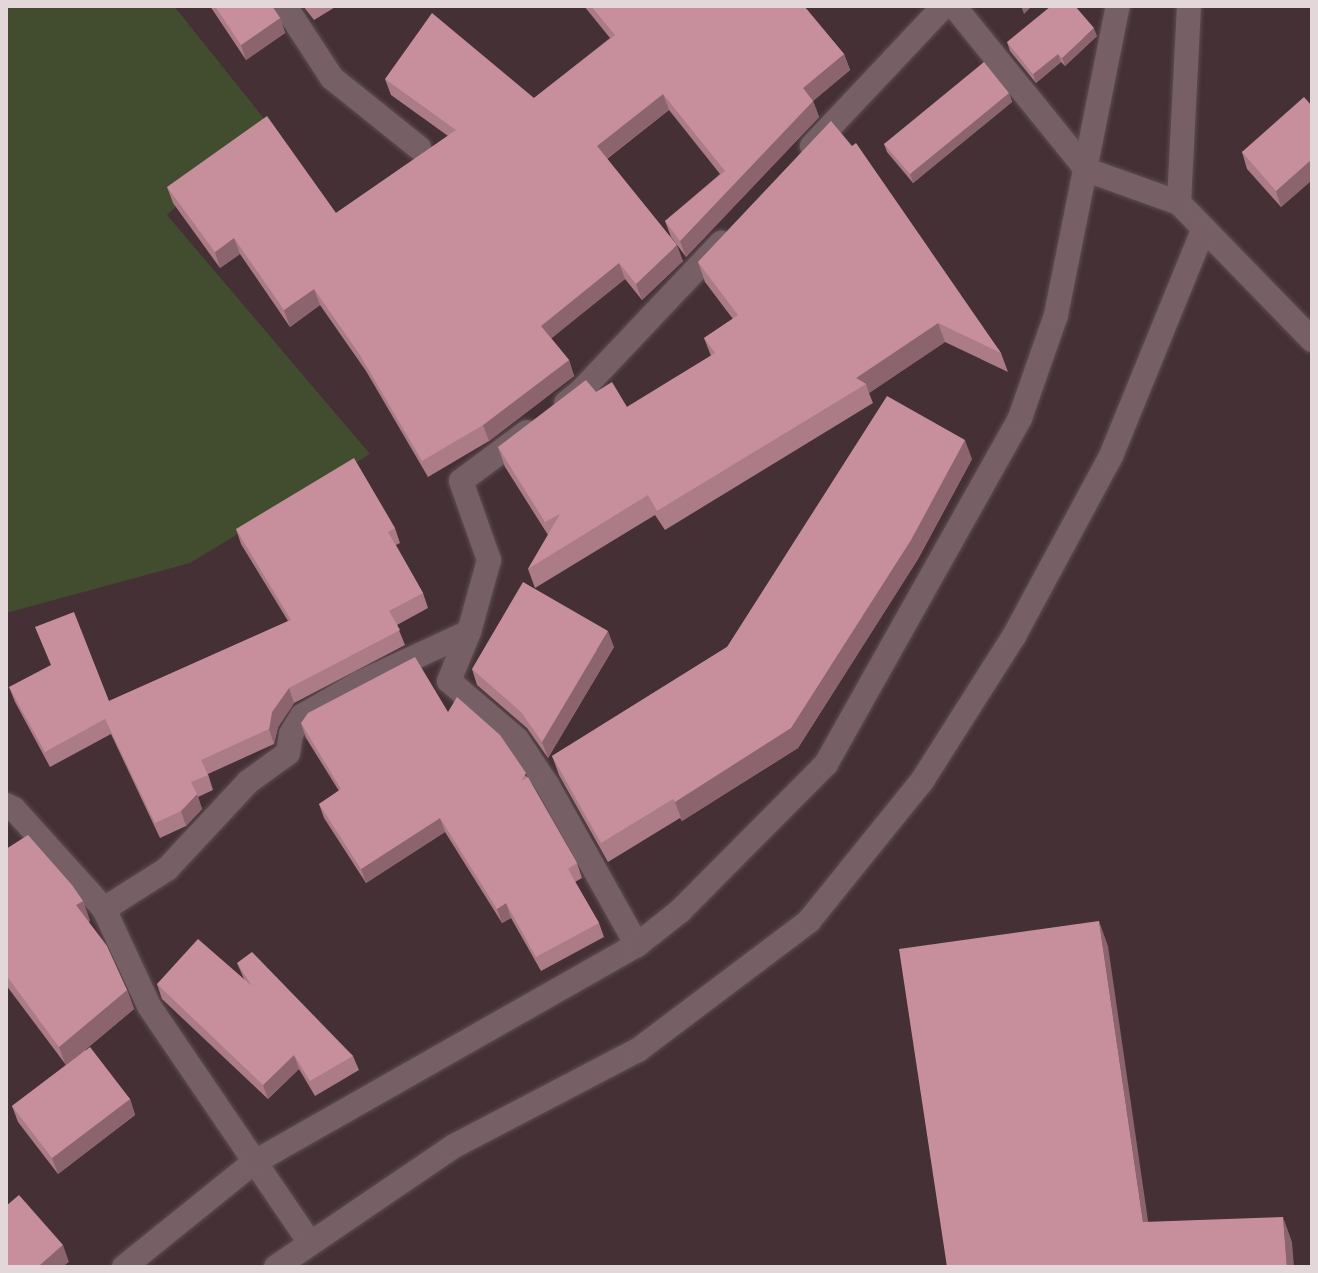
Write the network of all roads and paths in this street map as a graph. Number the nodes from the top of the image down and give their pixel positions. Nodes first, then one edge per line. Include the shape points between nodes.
1 (285, 6) edge
2 (944, 6) edge
3 (954, 6) edge
4 (1118, 6) edge
5 (1189, 6) edge
6 (419, 148) dead end
7 (795, 165) edge
8 (1087, 170) junction
9 (1179, 203) junction
10 (741, 221) edge
11 (1203, 231) junction
12 (1312, 340) edge
13 (469, 632) junction
14 (6, 805) edge
15 (104, 909) junction
16 (637, 945) junction
17 (258, 1170) junction
18 (304, 1235) junction
19 (124, 1267) edge
20 (276, 1267) edge

1 - 6 street via 332,78
2 - 7 street
3 - 8 street
4 - 8 street
5 - 9 street
8 - 9 street
8 - 16 street via 1056,315 1020,418 826,764 680,911
9 - 11 street
10 - 13 street via 581,391 461,481 489,560
11 - 12 street
11 - 18 street via 1111,456 1014,636 922,781 809,921 638,1050 454,1146
13 - 15 street via 302,716 288,753 248,782 167,869
13 - 16 street via 449,681 517,739
14 - 15 street
15 - 17 street via 149,1006
16 - 17 street
17 - 18 street
17 - 19 street
18 - 20 street

